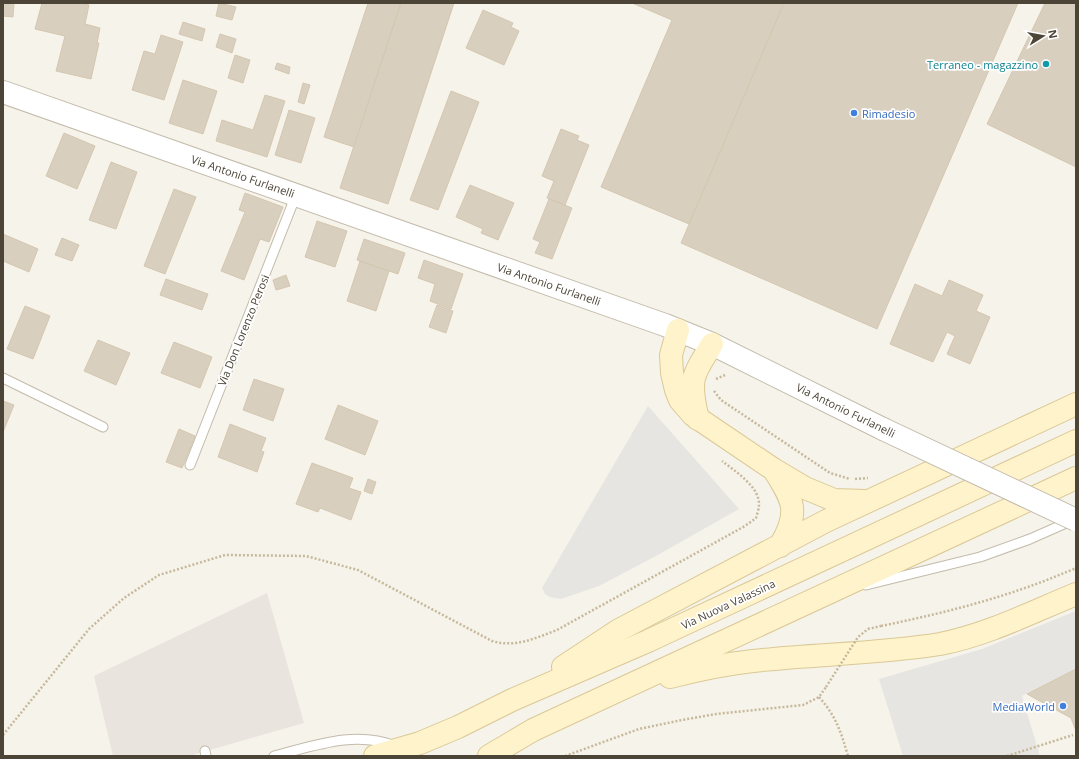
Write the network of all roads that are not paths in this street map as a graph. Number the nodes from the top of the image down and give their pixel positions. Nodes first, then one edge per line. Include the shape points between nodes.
1 (3, 92) edge
2 (296, 195) junction
3 (678, 330) junction
4 (712, 344) junction
5 (3, 378) edge
6 (1076, 404) edge
7 (698, 419) junction
8 (103, 427) dead end
9 (1076, 441) edge
10 (190, 465) dead end
11 (773, 470) junction
12 (1076, 478) edge
13 (868, 501) junction
14 (1076, 519) edge
15 (780, 546) junction
16 (830, 593) junction
17 (1076, 594) edge
18 (632, 684) junction
19 (512, 700) junction
20 (400, 748) junction
21 (274, 756) edge
22 (375, 756) edge
23 (489, 756) edge

1 - 2 street, Via Antonio Furlanelli
2 - 3 street, Via Antonio Furlanelli
2 - 10 lane, Via Don Lorenzo Perosi
3 - 4 street, Via Antonio Furlanelli
3 - 7 main road via 671,355 674,383 680,400
4 - 7 main road via 694,379 694,400
4 - 14 street, Via Antonio Furlanelli, bridge via 883,429
5 - 8 lane
6 - 13 main road
7 - 11 main road
9 - 19 main road, Via Nuova Valassina via 648,641
11 - 13 main road via 805,488 834,500
11 - 15 main road via 792,502 789,532
12 - 16 main road
13 - 15 main road
14 - 16 lane via 980,557
15 - 19 main road via 619,630
16 - 18 main road
17 - 18 main road via 979,633 941,643 889,650 753,661
18 - 23 main road via 533,730
19 - 20 main road, Via Nuova Valassina via 458,727
20 - 21 lane via 374,740 336,740
20 - 22 main road, Via Nuova Valassina

